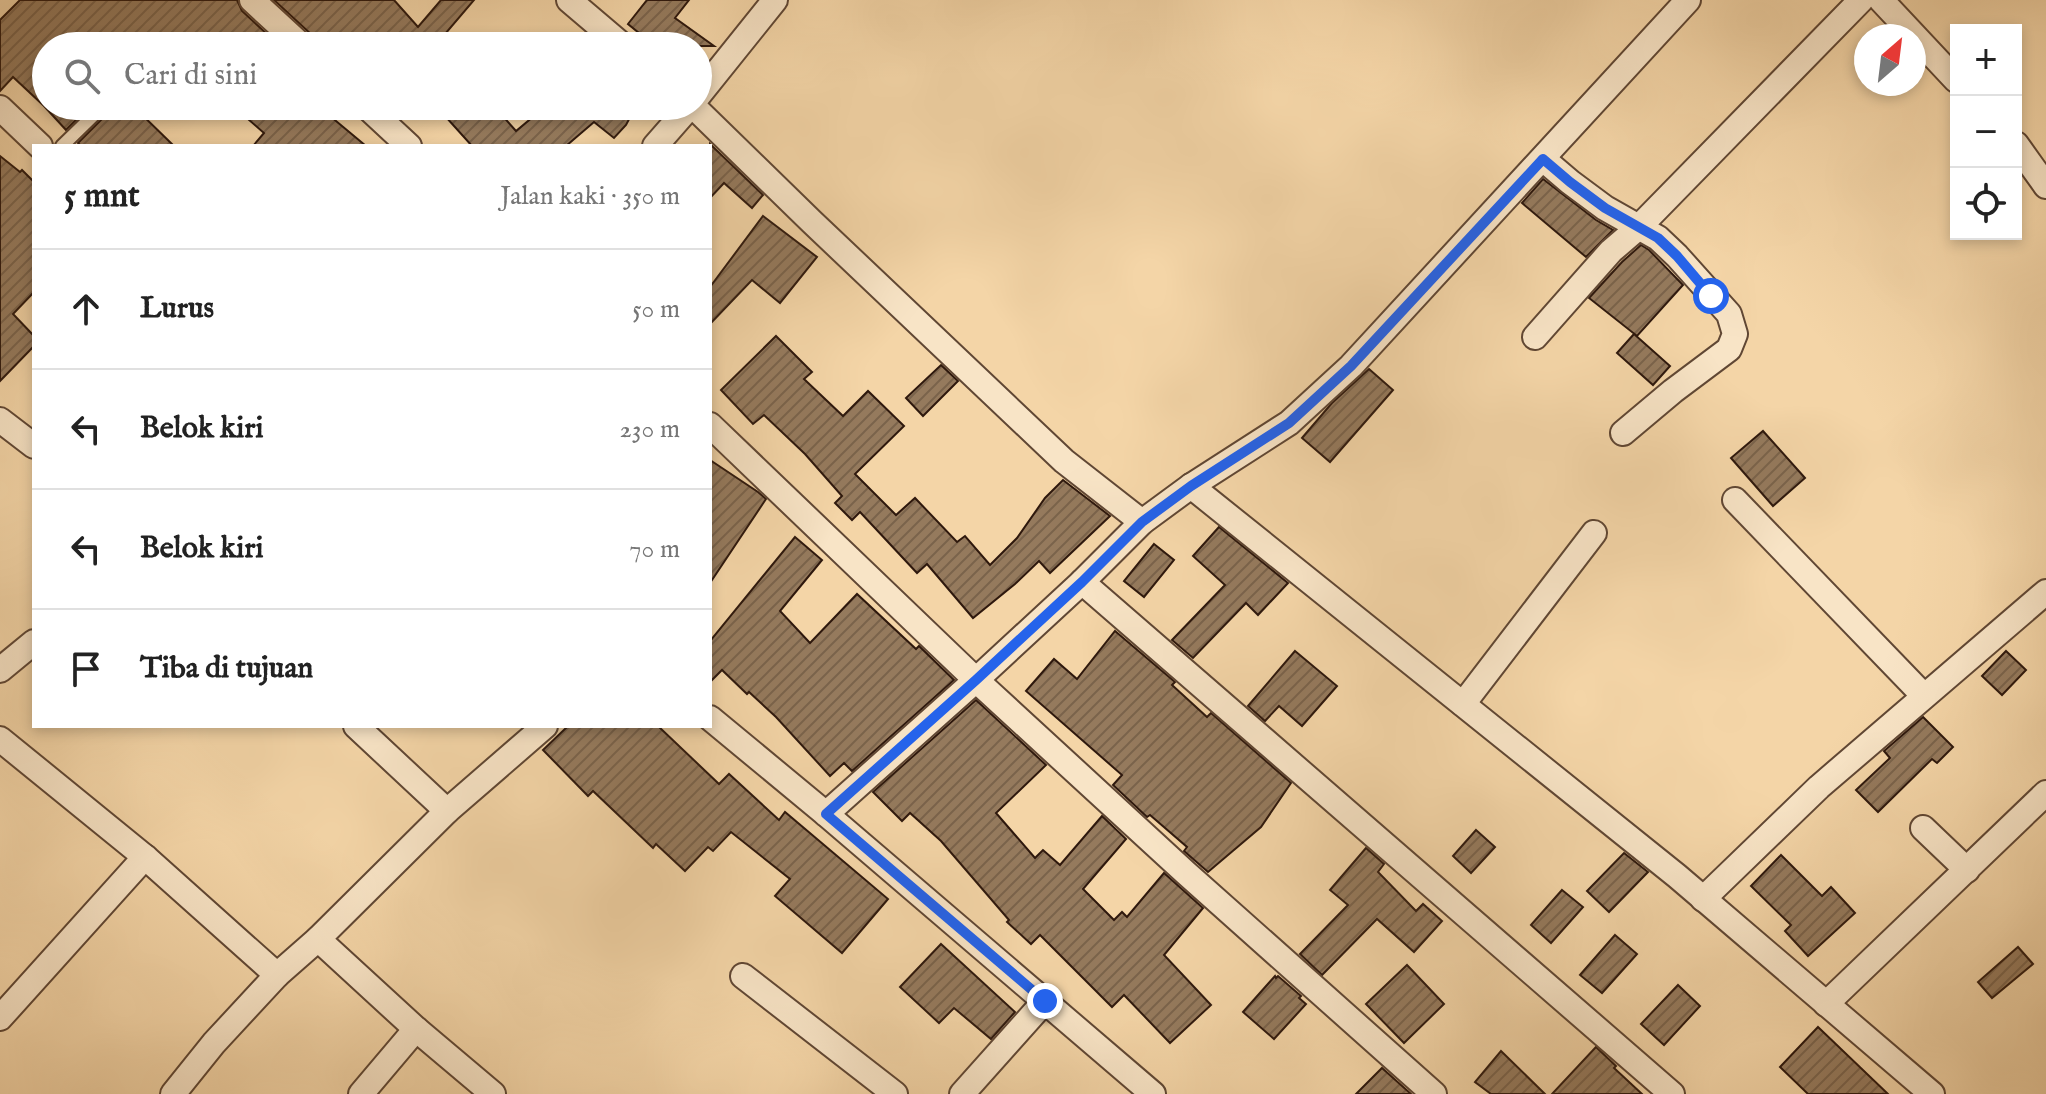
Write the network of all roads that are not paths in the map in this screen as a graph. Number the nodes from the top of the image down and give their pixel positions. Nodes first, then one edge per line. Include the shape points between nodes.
1 (252, 0) edge
2 (569, 0) edge
3 (775, 0) edge
4 (1688, 0) edge
5 (1861, 0) edge
6 (1881, 0) edge
7 (287, 32) edge
8 (607, 32) edge
9 (1950, 74) edge
10 (712, 79) edge
11 (0, 108) edge
12 (89, 120) edge
13 (381, 120) edge
14 (678, 120) edge
15 (706, 120) edge
16 (38, 144) edge
17 (64, 144) edge
18 (407, 144) edge
19 (657, 144) edge
20 (2022, 152) edge
21 (1543, 159) junction
22 (2046, 186) edge
23 (1639, 227) junction
24 (1535, 337) dead end
25 (0, 420) edge
26 (712, 427) edge
27 (1623, 433) dead end
28 (32, 444) edge
29 (1191, 486) junction
30 (1735, 500) dead end
31 (1142, 522) junction
32 (1594, 533) dead end
33 (1082, 582) junction
34 (2046, 592) edge
35 (32, 644) edge
36 (0, 670) edge
37 (976, 680) junction
38 (1924, 696) junction
39 (1463, 704) junction
40 (712, 720) edge
41 (358, 728) edge
42 (543, 728) edge
43 (1, 741) edge
44 (2046, 793) edge
45 (447, 811) junction
46 (826, 814) junction
47 (1923, 828) dead end
48 (145, 857) junction
49 (1967, 870) junction
50 (1703, 899) junction
51 (318, 939) junction
52 (277, 975) junction
53 (743, 976) dead end
54 (1045, 1001) junction
55 (1826, 1004) junction
56 (0, 1018) edge
57 (416, 1029) junction
58 (173, 1094) edge
59 (361, 1094) edge
60 (493, 1094) edge
61 (895, 1094) edge
62 (962, 1094) edge
63 (1153, 1094) edge
64 (1434, 1094) edge
65 (1672, 1094) edge
66 (1932, 1094) edge

1 - 7 street
2 - 8 street
3 - 10 street
4 - 21 street
5 - 23 street
6 - 9 street
11 - 16 street
12 - 17 lane
13 - 18 street
14 - 19 street
15 - 31 street via 1064,461
20 - 22 street
21 - 23 street via 1605,208
21 - 29 street via 1351,366 1289,423
23 - 24 street
23 - 27 street via 1677,256 1729,314 1735,334 1729,349
25 - 28 street
26 - 37 street
29 - 31 street
29 - 39 street
30 - 38 street
31 - 33 street
32 - 39 street
33 - 37 street
33 - 65 street
34 - 38 street
35 - 36 street
37 - 46 street
37 - 64 street
38 - 50 street via 1819,787
39 - 50 street
40 - 46 street
41 - 45 street
42 - 45 street
43 - 48 street
44 - 49 street
45 - 51 street
46 - 54 street
47 - 49 street
48 - 52 street
48 - 56 street
49 - 55 street
50 - 55 street
51 - 52 street
51 - 57 street
52 - 58 street
53 - 61 street
54 - 62 street
54 - 63 street
55 - 66 street
57 - 59 street
57 - 60 street

